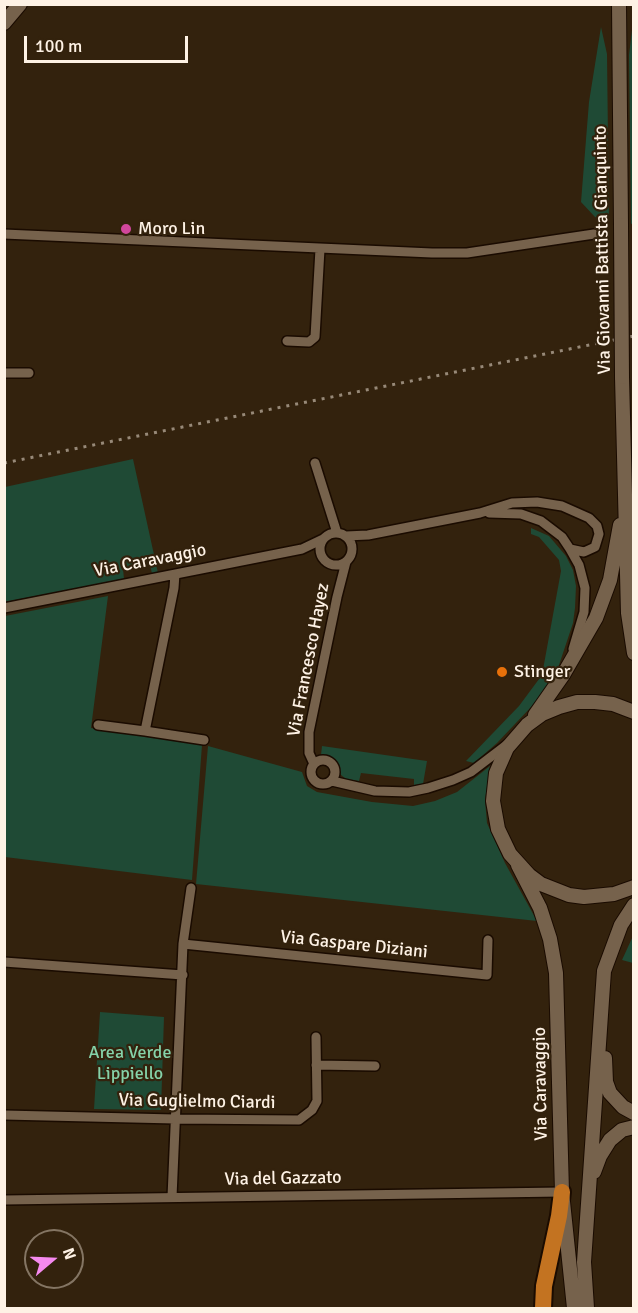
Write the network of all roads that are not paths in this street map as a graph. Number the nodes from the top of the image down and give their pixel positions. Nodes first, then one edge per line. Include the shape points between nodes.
1 (20, 4) edge
2 (619, 4) edge
3 (4, 23) edge
4 (4, 234) edge
5 (594, 234) dead end
6 (320, 249) junction
7 (286, 341) dead end
8 (29, 373) dead end
9 (4, 374) edge
10 (315, 463) dead end
11 (624, 496) junction
12 (480, 513) junction
13 (341, 535) junction
14 (366, 536) junction
15 (322, 539) junction
16 (352, 548) junction
17 (302, 549) junction
18 (570, 549) junction
19 (320, 555) junction
20 (346, 562) junction
21 (175, 574) junction
22 (4, 608) edge
23 (633, 653) edge
24 (563, 675) junction
25 (633, 712) edge
26 (98, 725) dead end
27 (527, 725) junction
28 (144, 731) junction
29 (204, 740) dead end
30 (511, 741) junction
31 (314, 764) junction
32 (332, 781) junction
33 (518, 865) junction
34 (633, 886) edge
35 (191, 888) dead end
36 (633, 905) edge
37 (488, 940) dead end
38 (183, 944) junction
39 (4, 962) edge
40 (183, 975) junction
41 (601, 1003) junction
42 (316, 1037) dead end
43 (316, 1065) junction
44 (375, 1066) dead end
45 (633, 1113) edge
46 (4, 1115) edge
47 (175, 1119) junction
48 (633, 1127) edge
49 (589, 1185) junction
50 (562, 1192) junction
51 (172, 1197) junction
52 (4, 1200) edge
53 (543, 1308) edge
54 (574, 1308) edge
55 (588, 1308) edge

1 - 3 main road
2 - 11 main road, Via Giovanni Battista Gianquinto, bridge
4 - 6 street
5 - 6 street via 467,253
6 - 7 street via 315,337 309,342
8 - 9 street
10 - 13 street
11 - 23 main road, Via Giovanni Battista Gianquinto
11 - 24 main road, Via Giovanni Battista Gianquinto via 615,556 603,599 587,636
12 - 14 street, Via Caravaggio
12 - 18 street, Via Caravaggio via 528,516 549,526
12 - 18 street, Via Caravaggio via 525,502 549,503 577,511 597,526 599,539 588,552
13 - 14 street, Via Caravaggio
13 - 15 street, Via Caravaggio
13 - 16 street
14 - 16 street, Via Caravaggio
15 - 17 street, Via Caravaggio
15 - 19 street
16 - 20 street, Via Caravaggio
17 - 19 street, Via Caravaggio
17 - 21 street, Via Caravaggio
18 - 24 street, Via Caravaggio via 579,566 585,596 580,628
19 - 20 street, Via Caravaggio via 331,566
20 - 31 street, Via Francesco Hayez via 309,732 309,753
21 - 22 street, Via Caravaggio
21 - 28 street
24 - 27 main road, Via Giovanni Battista Gianquinto
25 - 27 main road via 613,704 576,702 550,710
26 - 28 street
27 - 30 main road, Via Caravaggio
28 - 29 street
30 - 32 street via 466,774 428,788 375,791
30 - 33 main road, Via Caravaggio via 496,773 493,801 503,842
31 - 32 street via 312,776 316,782
31 - 32 street via 324,760 331,764 335,770
33 - 34 main road via 542,884 569,895 599,897
33 - 50 main road, Via Caravaggio via 534,894 554,954
35 - 38 street
36 - 41 main road via 608,956
37 - 38 street, Via Gaspare Diziani via 487,975
38 - 40 street
39 - 40 street
40 - 47 street
41 - 45 main road via 606,1082 620,1105
41 - 49 main road
42 - 43 street, Via Guglielmo Ciardi
43 - 44 street
43 - 47 street, Via Guglielmo Ciardi via 317,1101 299,1120
46 - 47 street, Via Guglielmo Ciardi
47 - 51 street
48 - 49 main road via 616,1134 604,1147
49 - 55 main road via 584,1262
50 - 51 street, Via del Gazzato
50 - 53 highway
50 - 54 main road, Via Caravaggio
51 - 52 street, Via del Gazzato

